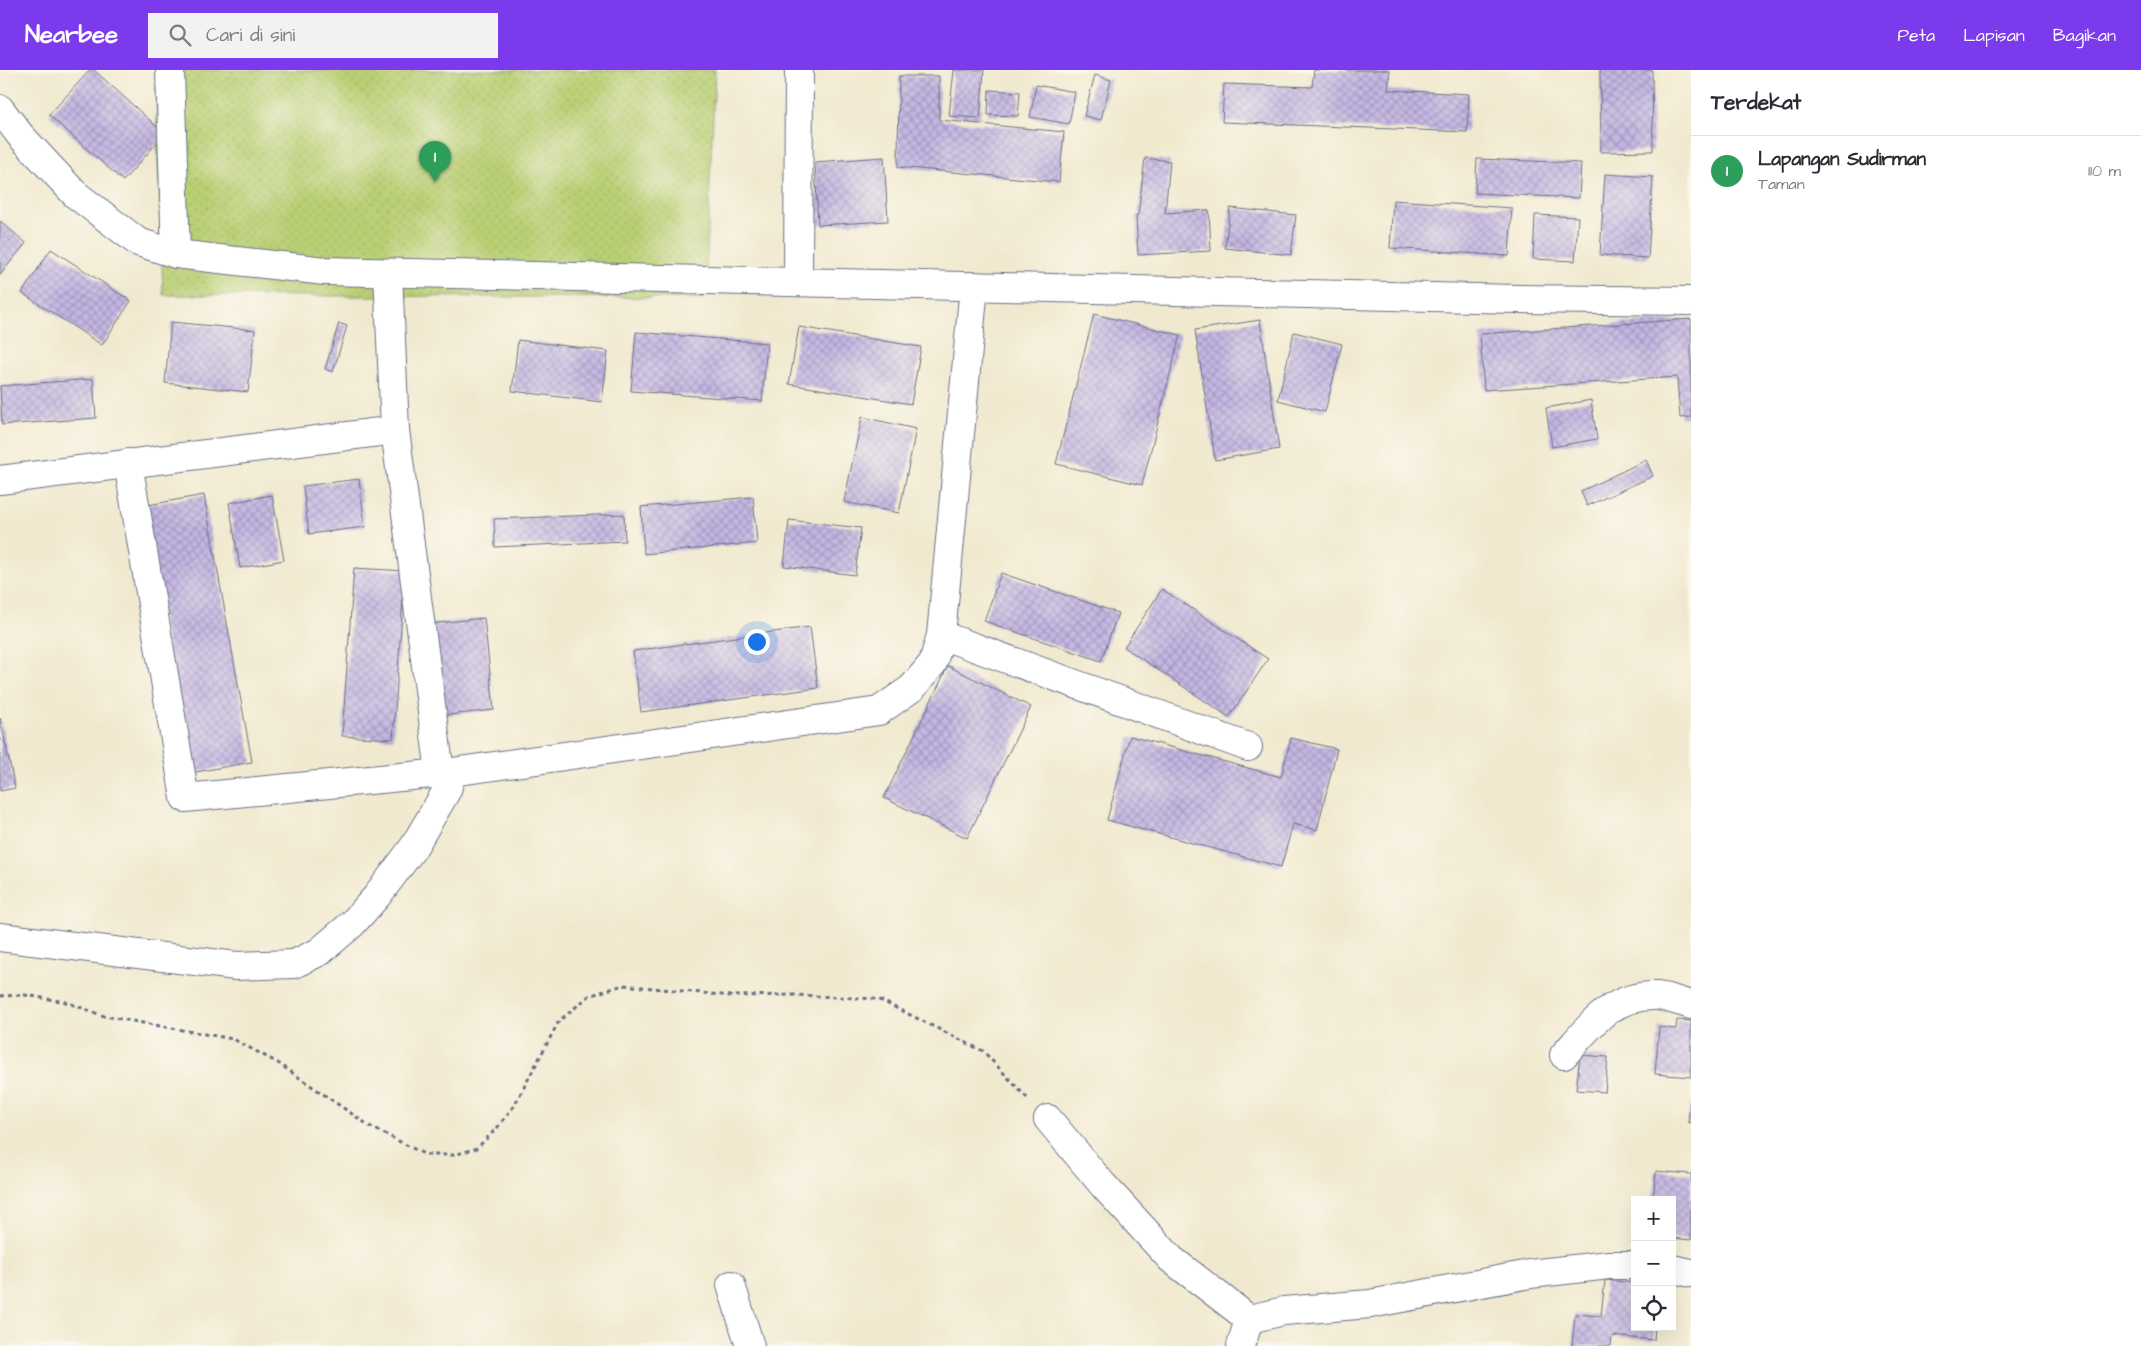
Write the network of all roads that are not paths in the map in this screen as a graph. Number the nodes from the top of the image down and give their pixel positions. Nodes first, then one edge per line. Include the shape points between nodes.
1 (170, 70) edge
2 (799, 70) edge
3 (0, 109) edge
4 (176, 254) junction
5 (388, 273) junction
6 (798, 282) junction
7 (974, 286) junction
8 (1691, 301) edge
9 (395, 430) junction
10 (128, 463) junction
11 (0, 480) edge
12 (940, 635) junction
13 (1248, 748) dead end
14 (446, 772) junction
15 (0, 937) edge
16 (1691, 1005) edge
17 (1564, 1055) dead end
18 (1048, 1119) road end
19 (1631, 1266) edge
20 (1676, 1270) edge
21 (1691, 1273) edge
22 (731, 1285) dead end
23 (1249, 1319) junction
24 (750, 1346) edge
25 (1241, 1346) edge

1 - 4 street
2 - 6 street
3 - 4 street via 75,194 138,242
4 - 5 street via 325,271
5 - 6 street
5 - 9 street
6 - 7 street
7 - 8 street
7 - 12 street
9 - 10 street
9 - 14 street
10 - 11 street
10 - 14 street via 185,798
12 - 13 street
12 - 14 street via 933,663 912,688 879,711
14 - 15 street via 447,790 413,848 377,896 352,924 319,952 294,964 236,966
16 - 17 street via 1659,996 1618,1002 1599,1016
18 - 23 street via 1171,1259
19 - 23 street via 1609,1265 1530,1274 1370,1304 1284,1311
20 - 21 street
22 - 24 street
23 - 25 street

